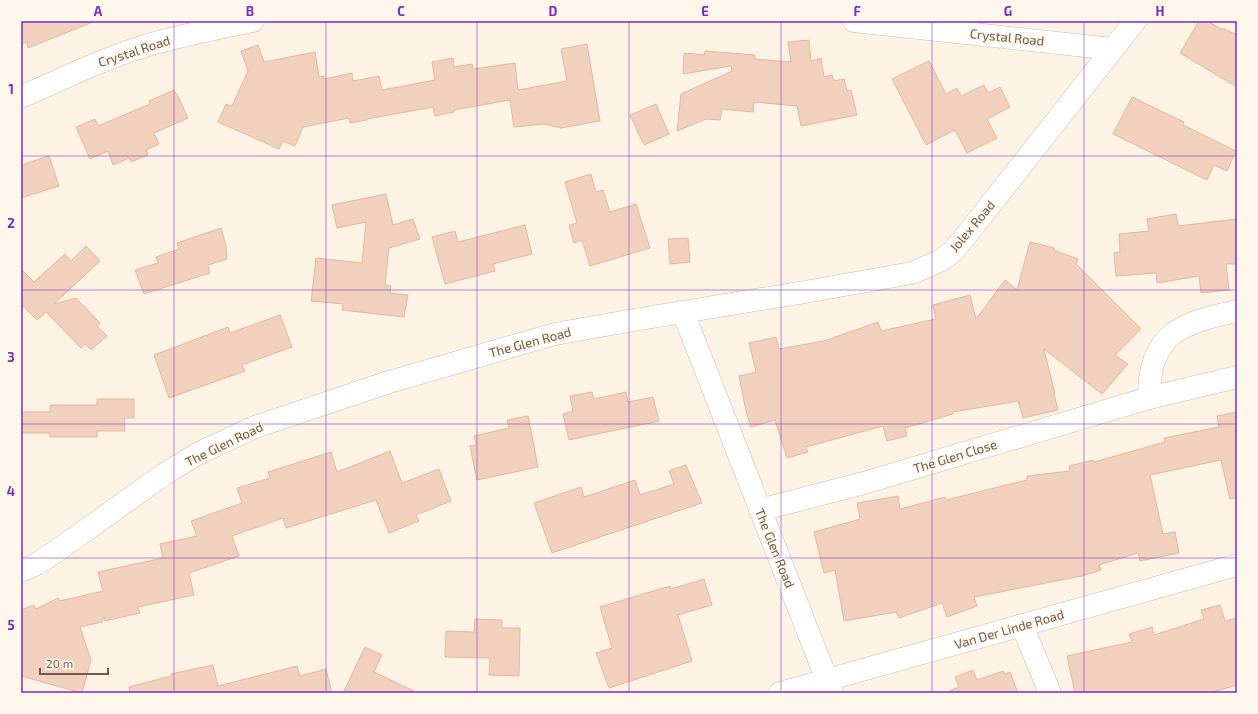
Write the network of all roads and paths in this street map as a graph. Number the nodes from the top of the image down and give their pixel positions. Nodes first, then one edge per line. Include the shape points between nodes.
1 (253, 21) edge
2 (854, 21) edge
3 (1135, 21) edge
4 (1113, 48) junction
5 (21, 97) edge
6 (1237, 311) edge
7 (683, 312) junction
8 (1237, 377) edge
9 (1149, 398) junction
10 (760, 510) junction
11 (1237, 565) edge
12 (21, 572) edge
13 (1022, 625) junction
14 (829, 687) edge
15 (780, 693) edge
16 (1050, 693) edge

1 - 5 street, Crystal Road via 148,45 94,64
2 - 4 street, Crystal Road
3 - 4 street, Jolex Road
4 - 7 street, Jolex Road via 961,242 940,261 912,273
6 - 9 street via 1199,320 1164,340 1154,357 1149,380
7 - 10 street, The Glen Road
7 - 12 street, The Glen Road via 556,334 386,383 256,427 197,454 58,550
8 - 9 street, The Glen Close
9 - 10 street, The Glen Close via 864,483
10 - 14 street, The Glen Road
11 - 13 street, Van Der Linde Road
13 - 14 street, Van Der Linde Road
13 - 16 street
14 - 15 street, Van Der Linde Road

